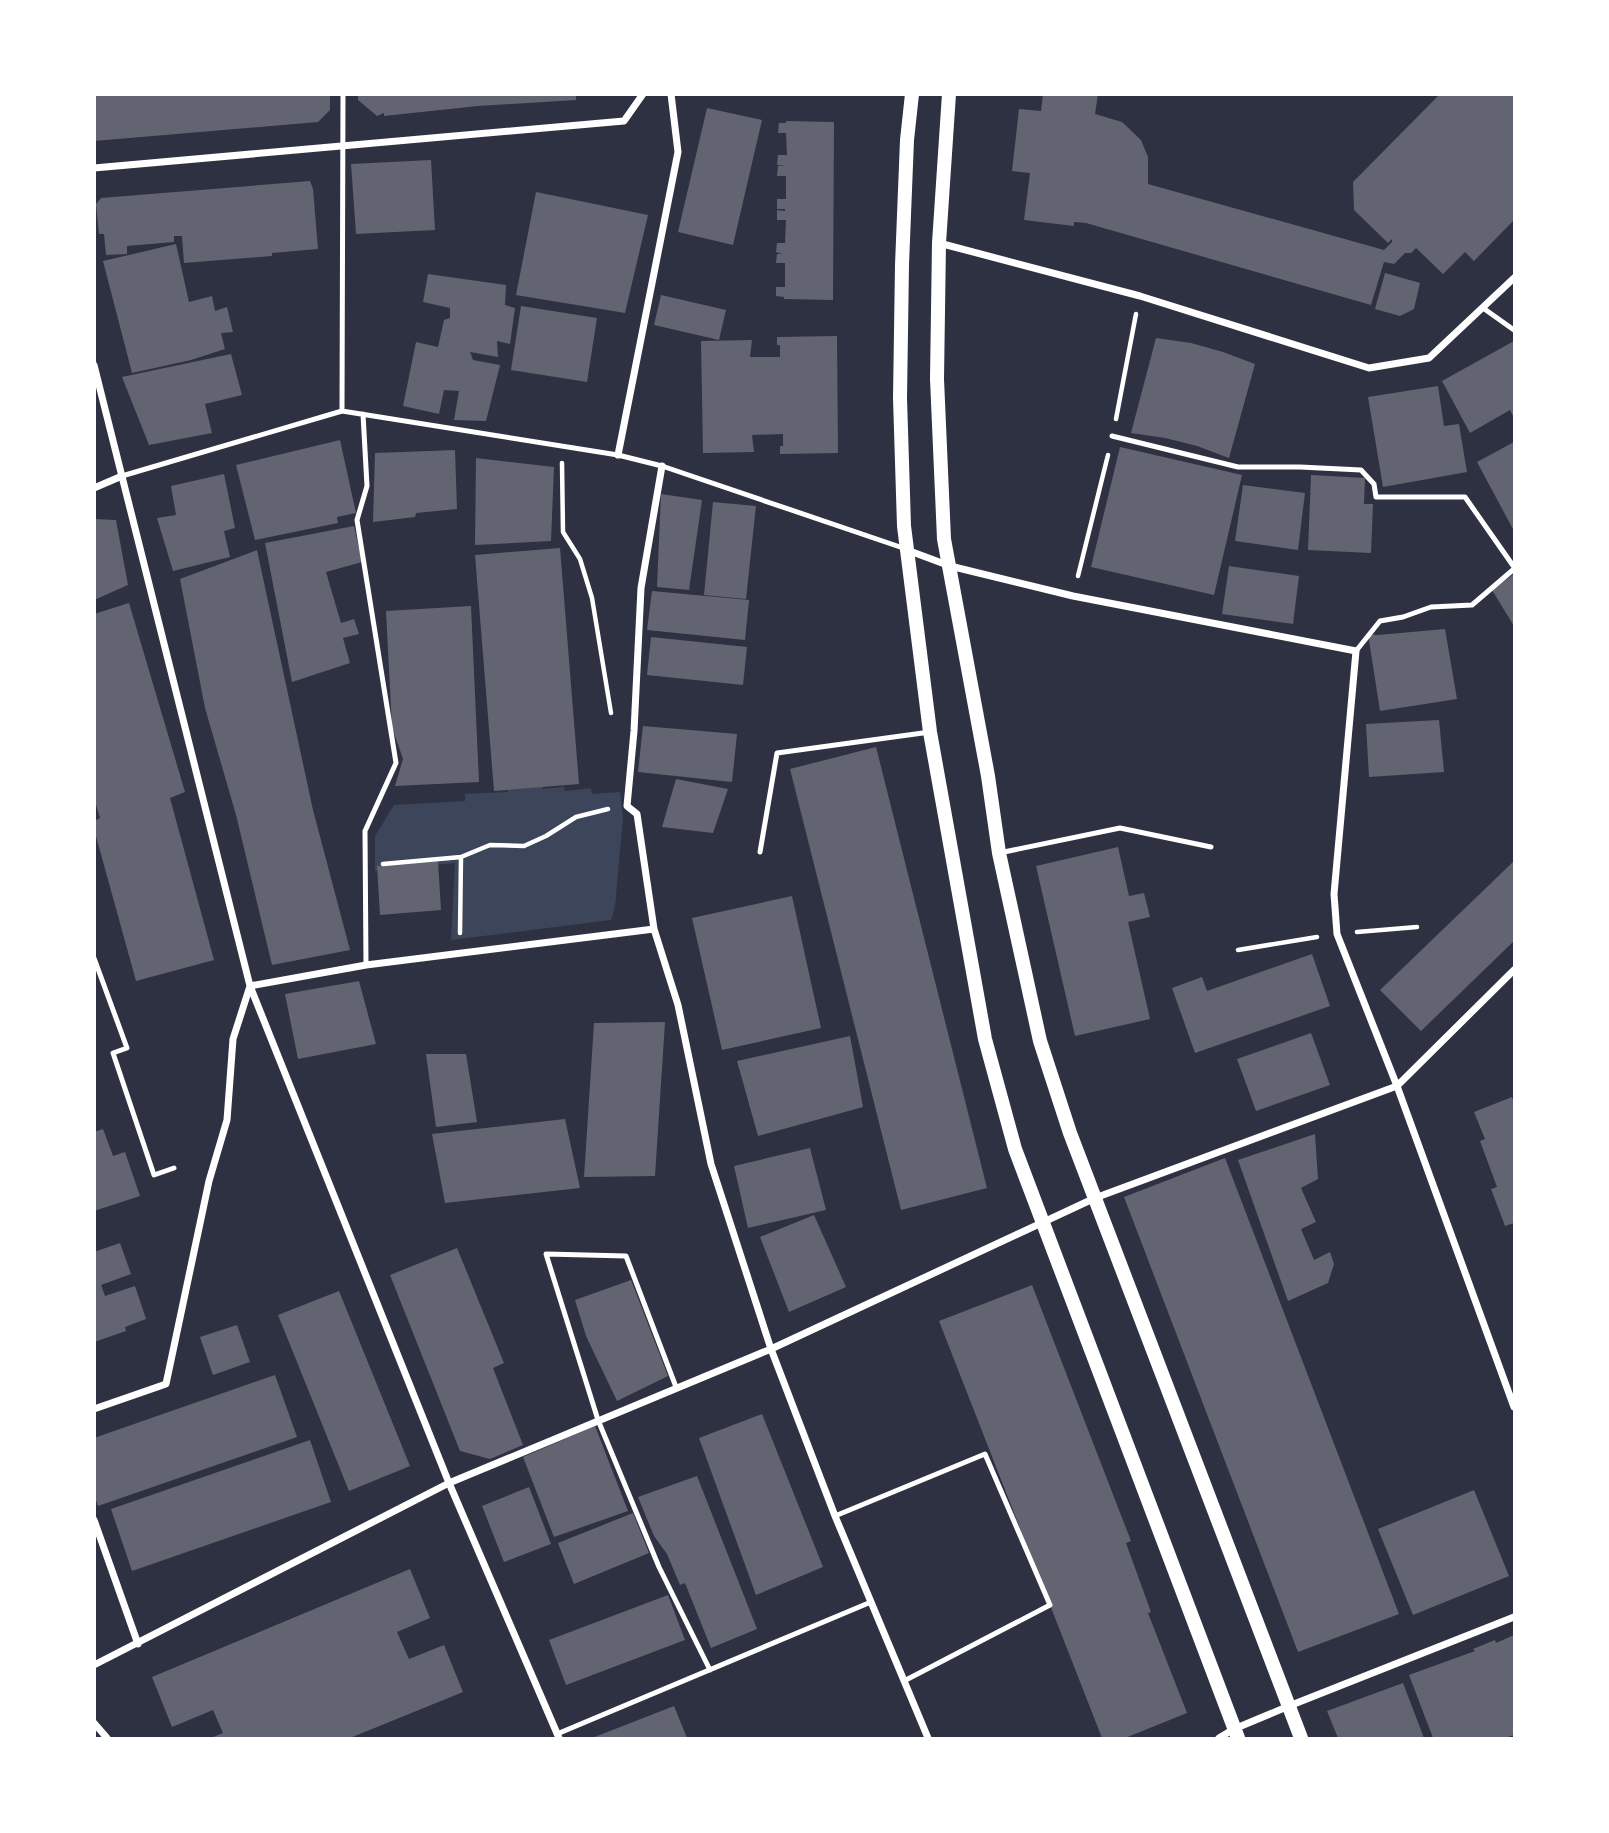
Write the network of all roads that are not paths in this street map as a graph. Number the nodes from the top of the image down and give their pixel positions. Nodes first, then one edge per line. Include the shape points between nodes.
1 (343, 94) edge
2 (643, 94) edge
3 (671, 94) edge
4 (912, 94) edge
5 (949, 94) edge
6 (342, 146) junction
7 (94, 168) edge
8 (939, 243) junction
9 (1514, 278) edge
10 (1483, 308) junction
11 (1514, 330) edge
12 (94, 365) edge
13 (342, 411) junction
14 (363, 414) junction
15 (1112, 436) dead end
16 (618, 455) junction
17 (662, 466) junction
18 (122, 476) junction
19 (94, 488) edge
20 (906, 549) junction
21 (950, 566) junction
22 (1514, 568) edge
23 (1356, 651) junction
24 (930, 732) junction
25 (1211, 847) dead end
26 (760, 852) dead end
27 (999, 853) junction
28 (654, 929) junction
29 (94, 958) edge
30 (366, 965) junction
31 (1514, 970) edge
32 (250, 986) junction
33 (1397, 1086) junction
34 (174, 1168) dead end
35 (1095, 1198) junction
36 (1044, 1222) junction
37 (771, 1349) junction
38 (677, 1387) junction
39 (1514, 1407) edge
40 (94, 1409) edge
41 (598, 1420) junction
42 (450, 1483) junction
43 (835, 1516) junction
44 (94, 1520) edge
45 (871, 1602) junction
46 (1514, 1617) edge
47 (138, 1644) junction
48 (94, 1665) edge
49 (710, 1670) junction
50 (904, 1681) junction
51 (1289, 1706) junction
52 (94, 1723) edge
53 (1236, 1734) edge
54 (558, 1736) edge
55 (107, 1738) edge
56 (928, 1738) edge
57 (1219, 1738) edge
58 (1301, 1738) edge

1 - 6 lane
2 - 6 street via 624,121
3 - 16 street via 678,152
4 - 20 main road via 902,251 900,384
5 - 8 main road
6 - 7 street
6 - 13 lane
8 - 10 street via 1140,296 1369,368 1429,358
8 - 21 main road via 937,379 944,539
9 - 10 street
10 - 11 lane
12 - 18 street
13 - 14 lane
13 - 18 lane
14 - 16 lane
14 - 30 lane via 367,486 357,520 396,763 366,831
15 - 22 lane via 1238,467 1362,470 1374,484 1376,497 1465,497
16 - 17 lane
17 - 20 lane
17 - 28 street via 641,588 626,806 637,814
18 - 19 street
18 - 32 street
20 - 21 street
20 - 24 main road
21 - 23 street via 1073,596
21 - 27 main road
22 - 23 lane via 1472,605 1431,607 1380,621
23 - 33 street via 1335,894 1336,934
24 - 26 lane via 777,753
24 - 36 main road via 985,1039 1015,1149
25 - 27 lane via 1121,828
27 - 35 main road via 1040,1041
28 - 30 street
28 - 37 street via 678,1005 710,1164
29 - 34 lane via 127,1048 113,1054 154,1175
30 - 32 street
31 - 33 street
32 - 40 street via 233,1040 227,1119 209,1181 166,1384
32 - 42 street
33 - 35 street
33 - 39 street
35 - 36 street
35 - 51 main road
36 - 37 street
36 - 53 main road
37 - 38 street
37 - 43 street
38 - 41 street
38 - 41 lane via 626,1256 545,1254
41 - 42 street
41 - 49 lane via 659,1567
42 - 47 street
42 - 54 street
43 - 45 street
43 - 50 lane via 985,1454 1050,1605
44 - 47 street
45 - 49 lane
45 - 50 street
46 - 51 street
47 - 48 street
49 - 54 lane
50 - 56 street
51 - 53 street
51 - 58 main road
52 - 55 street
53 - 57 street

